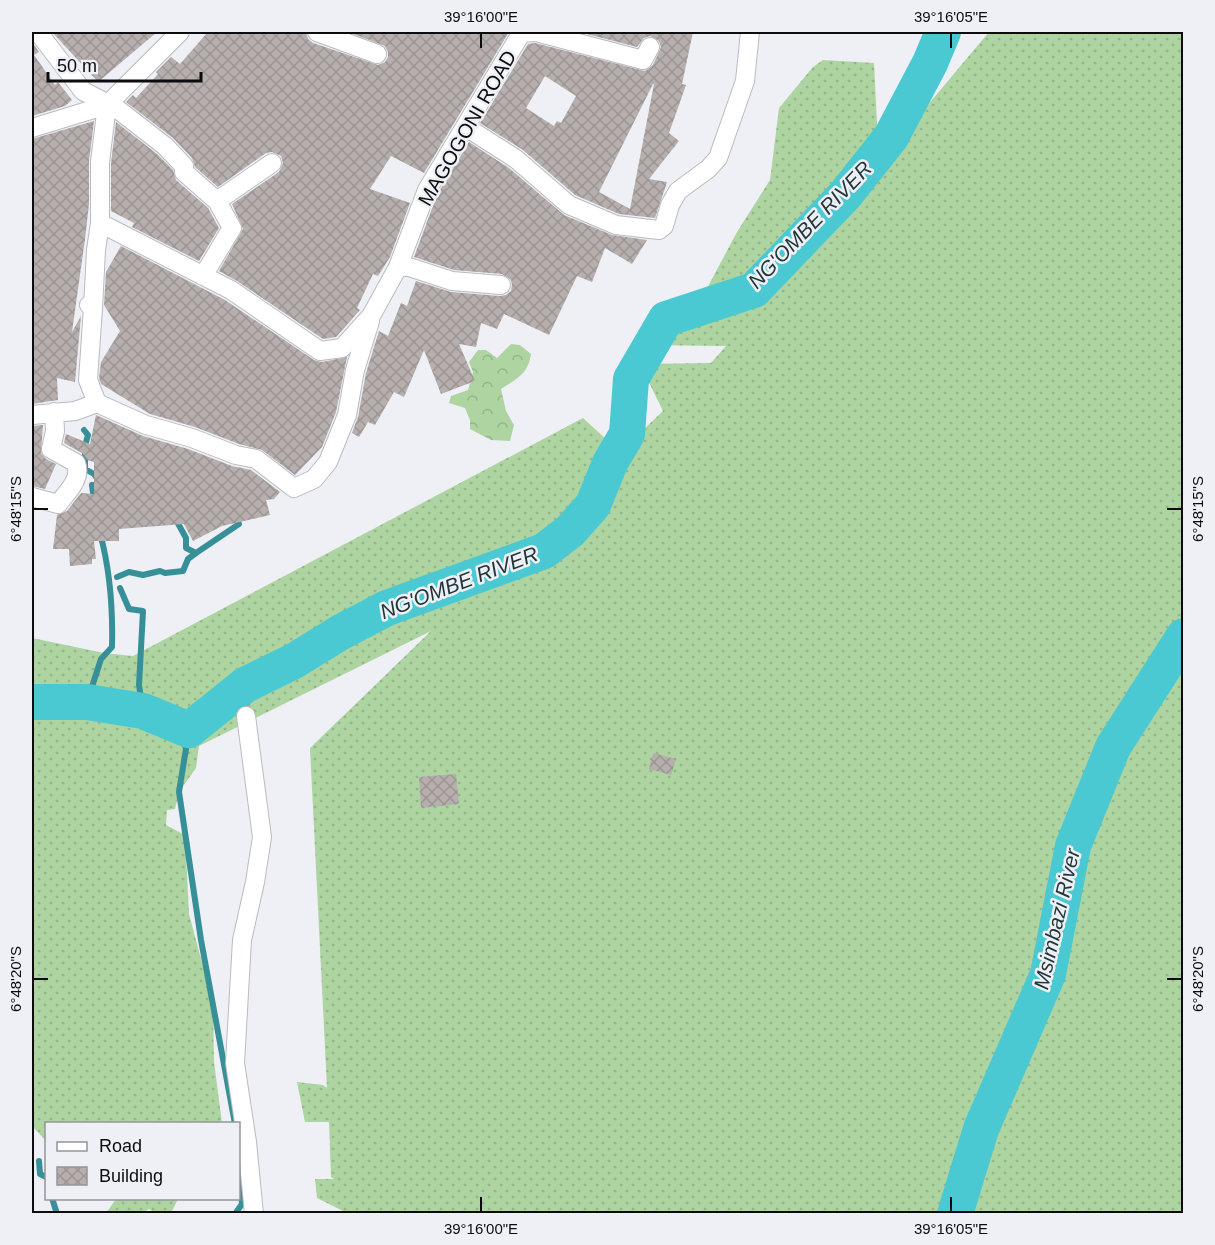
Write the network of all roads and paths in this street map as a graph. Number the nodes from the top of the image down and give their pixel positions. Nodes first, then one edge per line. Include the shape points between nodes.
1 (38, 32) edge
2 (180, 32) edge
3 (317, 32) edge
4 (521, 32) edge
5 (750, 32) edge
6 (650, 47) dead end
7 (377, 54) dead end
8 (107, 105) junction
9 (466, 127) junction
10 (32, 128) edge
11 (272, 163) dead end
12 (217, 201) junction
13 (100, 223) junction
14 (398, 267) junction
15 (203, 276) junction
16 (501, 285) dead end
17 (371, 316) junction
18 (98, 403) junction
19 (54, 412) junction
20 (32, 415) edge
21 (32, 497) edge
22 (246, 716) dead end
23 (254, 1214) edge

1 - 8 street via 82,92
2 - 8 street
3 - 7 street
4 - 6 street via 536,32 643,60
4 - 9 street, MAGOGONI ROAD
5 - 9 street via 745,81 718,158 678,191 659,230 616,225 568,205 516,159
8 - 10 street
8 - 12 street via 165,146 184,166 184,172
8 - 13 street via 100,162
9 - 14 street, MAGOGONI ROAD via 427,190
11 - 12 street
12 - 15 street via 232,228
13 - 15 street, MAGOGONI ROAD
13 - 18 street via 88,380
14 - 16 street via 452,281
14 - 17 street, MAGOGONI ROAD
15 - 17 street, MAGOGONI ROAD via 231,290 320,351 342,348
17 - 18 street via 346,416 328,462 314,479 294,488 256,459 146,425
18 - 19 street via 75,411
19 - 20 street
19 - 21 street via 51,449 78,468 73,485 57,504
22 - 23 street via 262,837 242,940 235,1063

